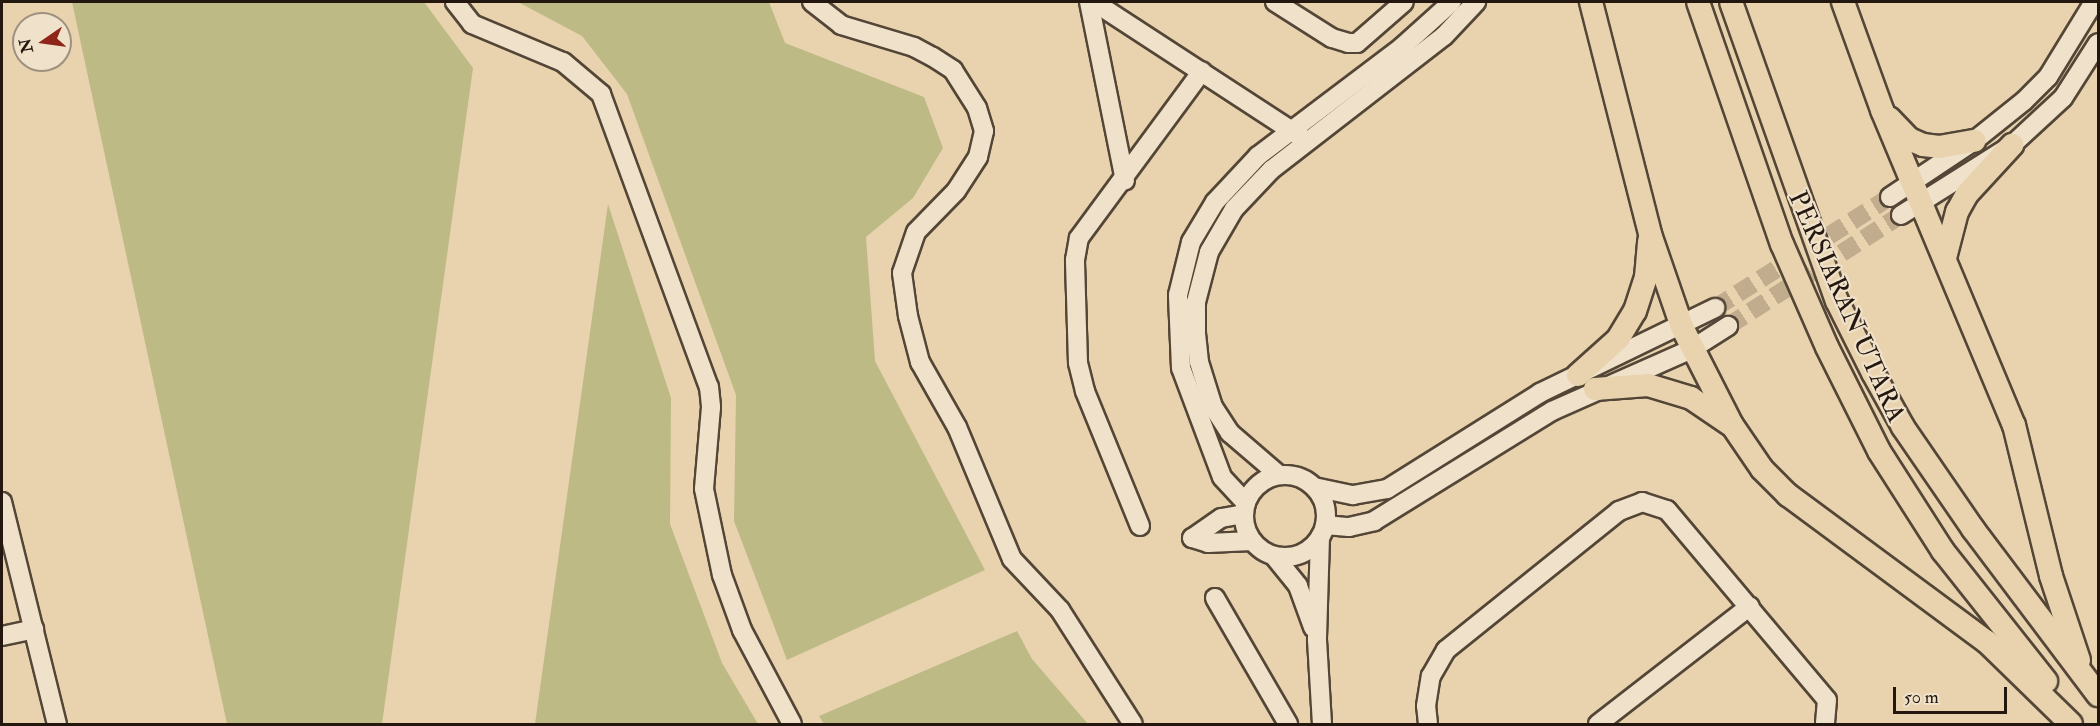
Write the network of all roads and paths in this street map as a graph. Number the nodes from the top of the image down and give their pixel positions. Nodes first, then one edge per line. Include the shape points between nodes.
1 (455, 2) edge
2 (812, 2) edge
3 (1089, 2) edge
4 (1095, 2) edge
5 (1275, 2) edge
6 (1404, 2) edge
7 (1452, 2) edge
8 (1476, 2) edge
9 (1591, 2) edge
10 (1698, 2) edge
11 (1731, 2) edge
12 (1843, 2) edge
13 (2094, 2) edge
14 (2098, 43) edge
15 (1202, 70) junction
16 (1882, 110) junction
17 (1300, 136) junction
18 (1974, 141) junction
19 (2012, 145) junction
20 (1125, 180) junction
21 (1912, 182) junction
22 (1890, 197) tunnel mouth
23 (1921, 203) junction
24 (1901, 215) tunnel mouth
25 (1650, 234) junction
26 (1945, 258) junction
27 (1715, 308) tunnel mouth
28 (1728, 326) tunnel mouth
29 (1682, 327) junction
30 (1692, 349) junction
31 (1587, 382) junction
32 (1732, 425) junction
33 (1279, 475) junction
34 (1314, 487) junction
35 (2, 502) edge
36 (1245, 509) junction
37 (1140, 526) dead end
38 (1322, 531) junction
39 (1252, 541) junction
40 (1274, 556) junction
41 (1215, 598) dead end
42 (1750, 606) junction
43 (34, 629) junction
44 (2, 636) edge
45 (1317, 640) junction
46 (2096, 692) edge
47 (57, 724) edge
48 (792, 724) edge
49 (1133, 724) edge
50 (1288, 724) edge
51 (1322, 724) edge
52 (1428, 724) edge
53 (1598, 724) edge
54 (1824, 724) edge
55 (2071, 724) edge
56 (2080, 724) edge

1 - 48 street via 472,24 563,62 601,94 708,387 711,407 705,489 722,575 742,630
2 - 49 street via 841,25 914,47 933,57 953,70 977,108 984,131 978,157 956,191 916,232 902,273 911,328 920,362 957,427 1012,559 1060,610
3 - 20 street
4 - 15 street
5 - 6 street via 1332,38 1357,43
7 - 17 street
8 - 17 street via 1444,36
9 - 25 main road
10 - 56 main road, PERSIARAN UTARA via 1782,244 1879,451 1943,551
11 - 46 main road, PERSIARAN UTARA via 1837,301 1873,373 1903,427 1973,529
12 - 16 main road
13 - 18 street via 2048,77
14 - 19 street via 2063,98
15 - 17 street
15 - 20 street
16 - 18 main road via 1909,139 1923,145 1939,147
16 - 21 main road
17 - 33 street via 1234,208 1209,252 1196,302 1199,362 1213,407 1230,433
17 - 36 street via 1258,156 1215,202 1191,242 1178,295 1180,368 1222,477
18 - 21 street
19 - 23 street
19 - 26 main road via 1967,194 1957,212
20 - 37 street via 1079,238 1074,335 1085,391
21 - 22 street
21 - 23 main road
23 - 24 street
23 - 26 main road
25 - 29 main road
25 - 31 main road via 1646,277 1635,311
26 - 46 main road via 2014,425 2058,602 2081,667
27 - 29 street
28 - 30 street
29 - 30 main road
29 - 31 street
30 - 31 street
30 - 32 main road
31 - 32 main road via 1648,385 1691,398
31 - 34 street via 1487,424 1387,489 1353,495
31 - 38 street via 1552,411 1374,521
32 - 55 main road via 1762,469 1788,495 1987,642
33 - 34 street via 1298,477
33 - 36 street via 1258,484
34 - 38 street via 1324,504
35 - 43 street
36 - 39 street
36 - 39 street via 1221,518 1192,537 1208,543
38 - 40 street via 1305,552
38 - 45 street
39 - 40 street
40 - 45 street via 1298,586
41 - 50 street
42 - 52 street via 1667,510 1655,504 1630,505 1446,650 1431,676 1426,706
42 - 53 street
42 - 54 street via 1827,699
43 - 44 street
43 - 47 street
45 - 51 street

